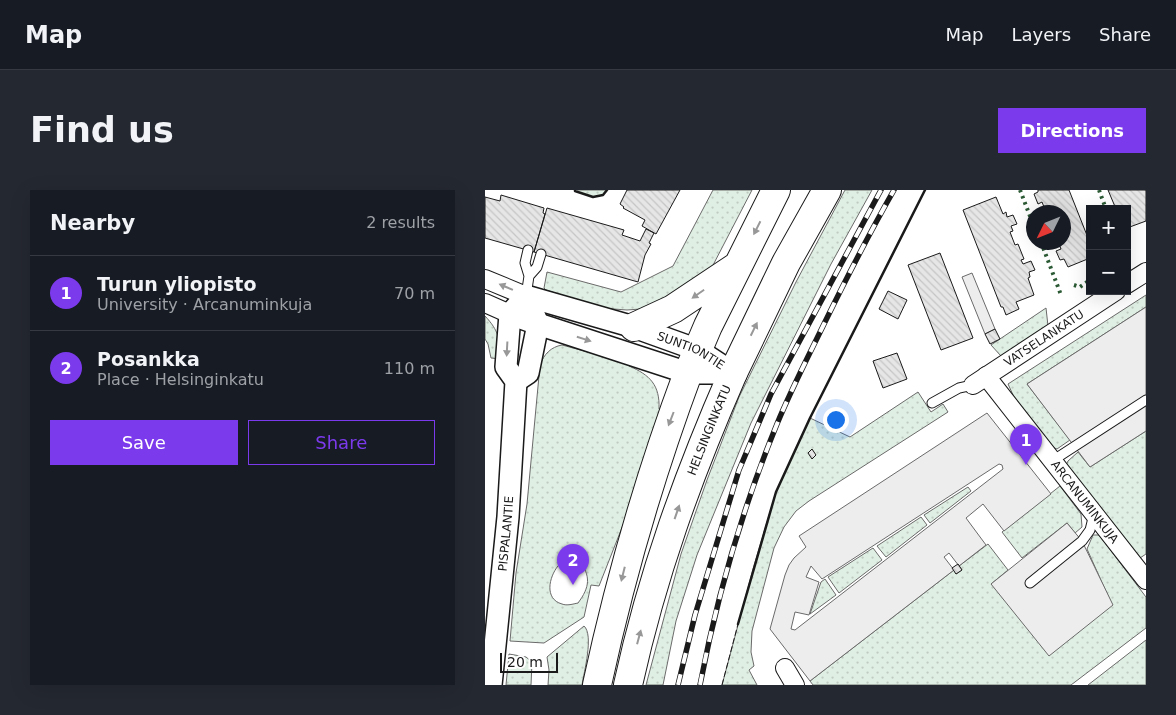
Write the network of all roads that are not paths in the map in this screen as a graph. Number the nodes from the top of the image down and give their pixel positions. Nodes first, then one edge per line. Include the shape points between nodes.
1 (776, 190) edge
2 (827, 190) edge
3 (528, 250) dead end
4 (541, 254) dead end
5 (737, 266) junction
6 (1146, 272) edge
7 (485, 279) edge
8 (1131, 281) edge
9 (527, 286) junction
10 (1110, 295) edge
11 (485, 303) edge
12 (510, 314) junction
13 (538, 324) junction
14 (634, 327) junction
15 (693, 361) junction
16 (733, 373) junction
17 (517, 381) junction
18 (980, 381) junction
19 (1146, 400) edge
20 (932, 403) dead end
21 (1052, 461) junction
22 (1094, 514) junction
23 (1146, 580) edge
24 (1030, 583) dead end
25 (785, 668) dead end
26 (489, 684) edge
27 (597, 685) edge
28 (628, 685) edge
29 (795, 685) edge

1 -> 5 main road
16 -> 2 main road, HELSINGINKATU via 786,264
3 - 9 lane via 525,263
4 - 9 lane
5 -> 14 main road via 673,309
5 - 15 main road
6 - 8 street
9 -> 7 street, SUNTIONTIE
9 - 12 street
9 - 13 street
9 - 14 street, SUNTIONTIE
10 - 18 street, VATSELANKATU
11 - 12 street, SUNTIONTIE
12 - 13 street, SUNTIONTIE
12 -> 17 street via 506,367
13 -> 15 street, SUNTIONTIE
13 - 17 street, PISPALANTIE via 528,373
14 - 15 street, SUNTIONTIE
15 - 16 street, SUNTIONTIE
15 -> 27 main road via 662,442 630,546
28 -> 16 main road, HELSINGINKATU via 672,526
17 - 26 street, PISPALANTIE via 508,517
18 - 20 lane
18 - 21 street, ARCANUMINKUJA
19 - 21 lane
21 - 22 street, ARCANUMINKUJA
22 - 23 street, ARCANUMINKUJA
22 - 24 lane via 1090,530 1082,540
25 - 29 street

